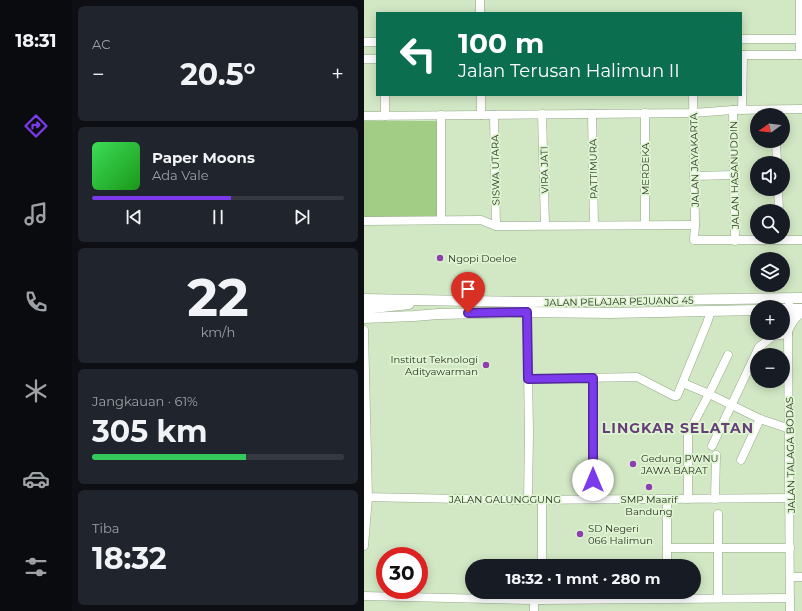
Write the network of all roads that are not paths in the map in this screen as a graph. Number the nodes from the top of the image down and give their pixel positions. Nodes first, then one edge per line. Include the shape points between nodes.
1 (480, 0) edge
2 (800, 0) edge
3 (480, 12) edge
4 (742, 39) edge
5 (799, 39) junction
6 (364, 42) edge
7 (376, 42) edge
8 (742, 55) edge
9 (801, 55) edge
10 (364, 59) edge
11 (376, 59) edge
12 (386, 96) edge
13 (481, 96) edge
14 (693, 96) edge
15 (802, 109) edge
16 (733, 110) junction
17 (742, 110) junction
18 (750, 110) edge
19 (790, 110) edge
20 (645, 113) junction
21 (693, 113) junction
22 (542, 114) junction
23 (592, 114) junction
24 (441, 115) junction
25 (481, 115) junction
26 (494, 115) junction
27 (364, 116) edge
28 (386, 116) junction
29 (734, 175) junction
30 (694, 176) junction
31 (441, 220) junction
32 (364, 222) edge
33 (545, 225) junction
34 (594, 225) junction
35 (644, 225) junction
36 (695, 225) junction
37 (496, 226) junction
38 (750, 239) edge
39 (790, 239) edge
40 (735, 240) junction
41 (802, 240) edge
42 (802, 298) edge
43 (364, 299) edge
44 (438, 301) junction
45 (790, 304) edge
46 (750, 305) edge
47 (790, 307) edge
48 (750, 310) edge
49 (802, 310) edge
50 (711, 311) junction
51 (365, 312) edge
52 (527, 312) junction
53 (790, 323) edge
54 (364, 330) edge
55 (768, 340) edge
56 (786, 340) edge
57 (728, 355) dead end
58 (593, 378) junction
59 (528, 379) junction
60 (683, 383) junction
61 (710, 394) junction
62 (731, 405) junction
63 (760, 419) junction
64 (790, 429) junction
65 (712, 446) dead end
66 (716, 455) dead end
67 (741, 460) dead end
68 (366, 497) edge
69 (790, 498) junction
70 (667, 499) junction
71 (688, 499) junction
72 (715, 499) junction
73 (528, 500) junction
74 (542, 500) junction
75 (592, 500) junction
76 (718, 514) dead end
77 (364, 546) edge
78 (667, 548) junction
79 (718, 548) junction
80 (790, 548) junction
81 (542, 559) edge
82 (667, 559) edge
83 (790, 577) junction
84 (802, 577) edge
85 (364, 596) edge
86 (465, 597) edge
87 (701, 597) edge
88 (718, 598) junction
89 (790, 598) junction
90 (538, 599) edge
91 (534, 611) edge
92 (790, 611) edge

1 - 3 street
2 - 5 street
4 - 5 street
5 - 9 street
6 - 7 street
8 - 9 street
8 - 17 street
10 - 11 street
12 - 28 street
13 - 25 street
14 - 21 street, JALAN JAYAKARTA
15 - 19 street
16 - 17 street
16 - 21 street
16 - 29 street, JALAN HASANUDDIN
17 - 18 street
20 - 21 street
20 - 23 street
20 - 35 street, MERDEKA
21 - 30 street, JALAN JAYAKARTA
22 - 23 street
22 - 26 street
22 - 33 street, VIRA JATI
23 - 34 street, PATTIMURA
24 - 25 street
24 - 28 street
24 - 31 street
25 - 26 street
26 - 37 street, SISWA UTARA
27 - 28 street
29 - 30 street
29 - 40 street, JALAN HASANUDDIN
30 - 36 street, JALAN JAYAKARTA
31 - 32 street
31 - 37 street via 481,220
33 - 34 street
33 - 37 street
34 - 35 street
35 - 36 street
36 - 40 street, JALAN JAYAKARTA via 694,240
38 - 40 street
39 - 41 street
42 - 45 main road, JALAN PELAJAR PEJUANG 45
43 - 44 main road, JALAN PELAJAR PEJUANG 45
44 - 46 main road, JALAN PELAJAR PEJUANG 45
44 - 51 main road
47 - 49 main road, JALAN PELAJAR PEJUANG 45
48 - 50 main road, JALAN PELAJAR PEJUANG 45
49 - 53 main road
50 - 52 main road, JALAN PELAJAR PEJUANG 45
50 - 60 street
51 - 52 main road, JALAN PELAJAR PEJUANG 45
52 - 59 street
54 - 68 street
55 - 62 street via 759,347
56 - 64 street, JALAN TALAGA BODAS
57 - 61 street
58 - 59 street
58 - 60 street via 637,377 674,396 678,395
58 - 75 street
59 - 73 street
60 - 61 street
61 - 62 street
61 - 71 street via 688,434
62 - 63 street
62 - 65 street
63 - 64 street
63 - 67 street
64 - 69 street, JALAN TALAGA BODAS
66 - 72 street
68 - 73 street, JALAN GALUNGGUNG
68 - 77 street
69 - 72 street, JALAN GALUNGGUNG
69 - 80 street, JALAN TALAGA BODAS
70 - 71 street, JALAN GALUNGGUNG
70 - 75 street, JALAN GALUNGGUNG
70 - 78 street
71 - 72 street, JALAN GALUNGGUNG
73 - 74 street, JALAN GALUNGGUNG
74 - 75 street, JALAN GALUNGGUNG
74 - 81 street
76 - 79 street
78 - 79 street
78 - 82 street
79 - 80 street
79 - 88 street
80 - 83 street, JALAN TALAGA BODAS
83 - 84 street
83 - 89 street, JALAN TALAGA BODAS
85 - 86 street
87 - 88 street
88 - 89 street
89 - 92 street, JALAN TALAGA BODAS
90 - 91 street

